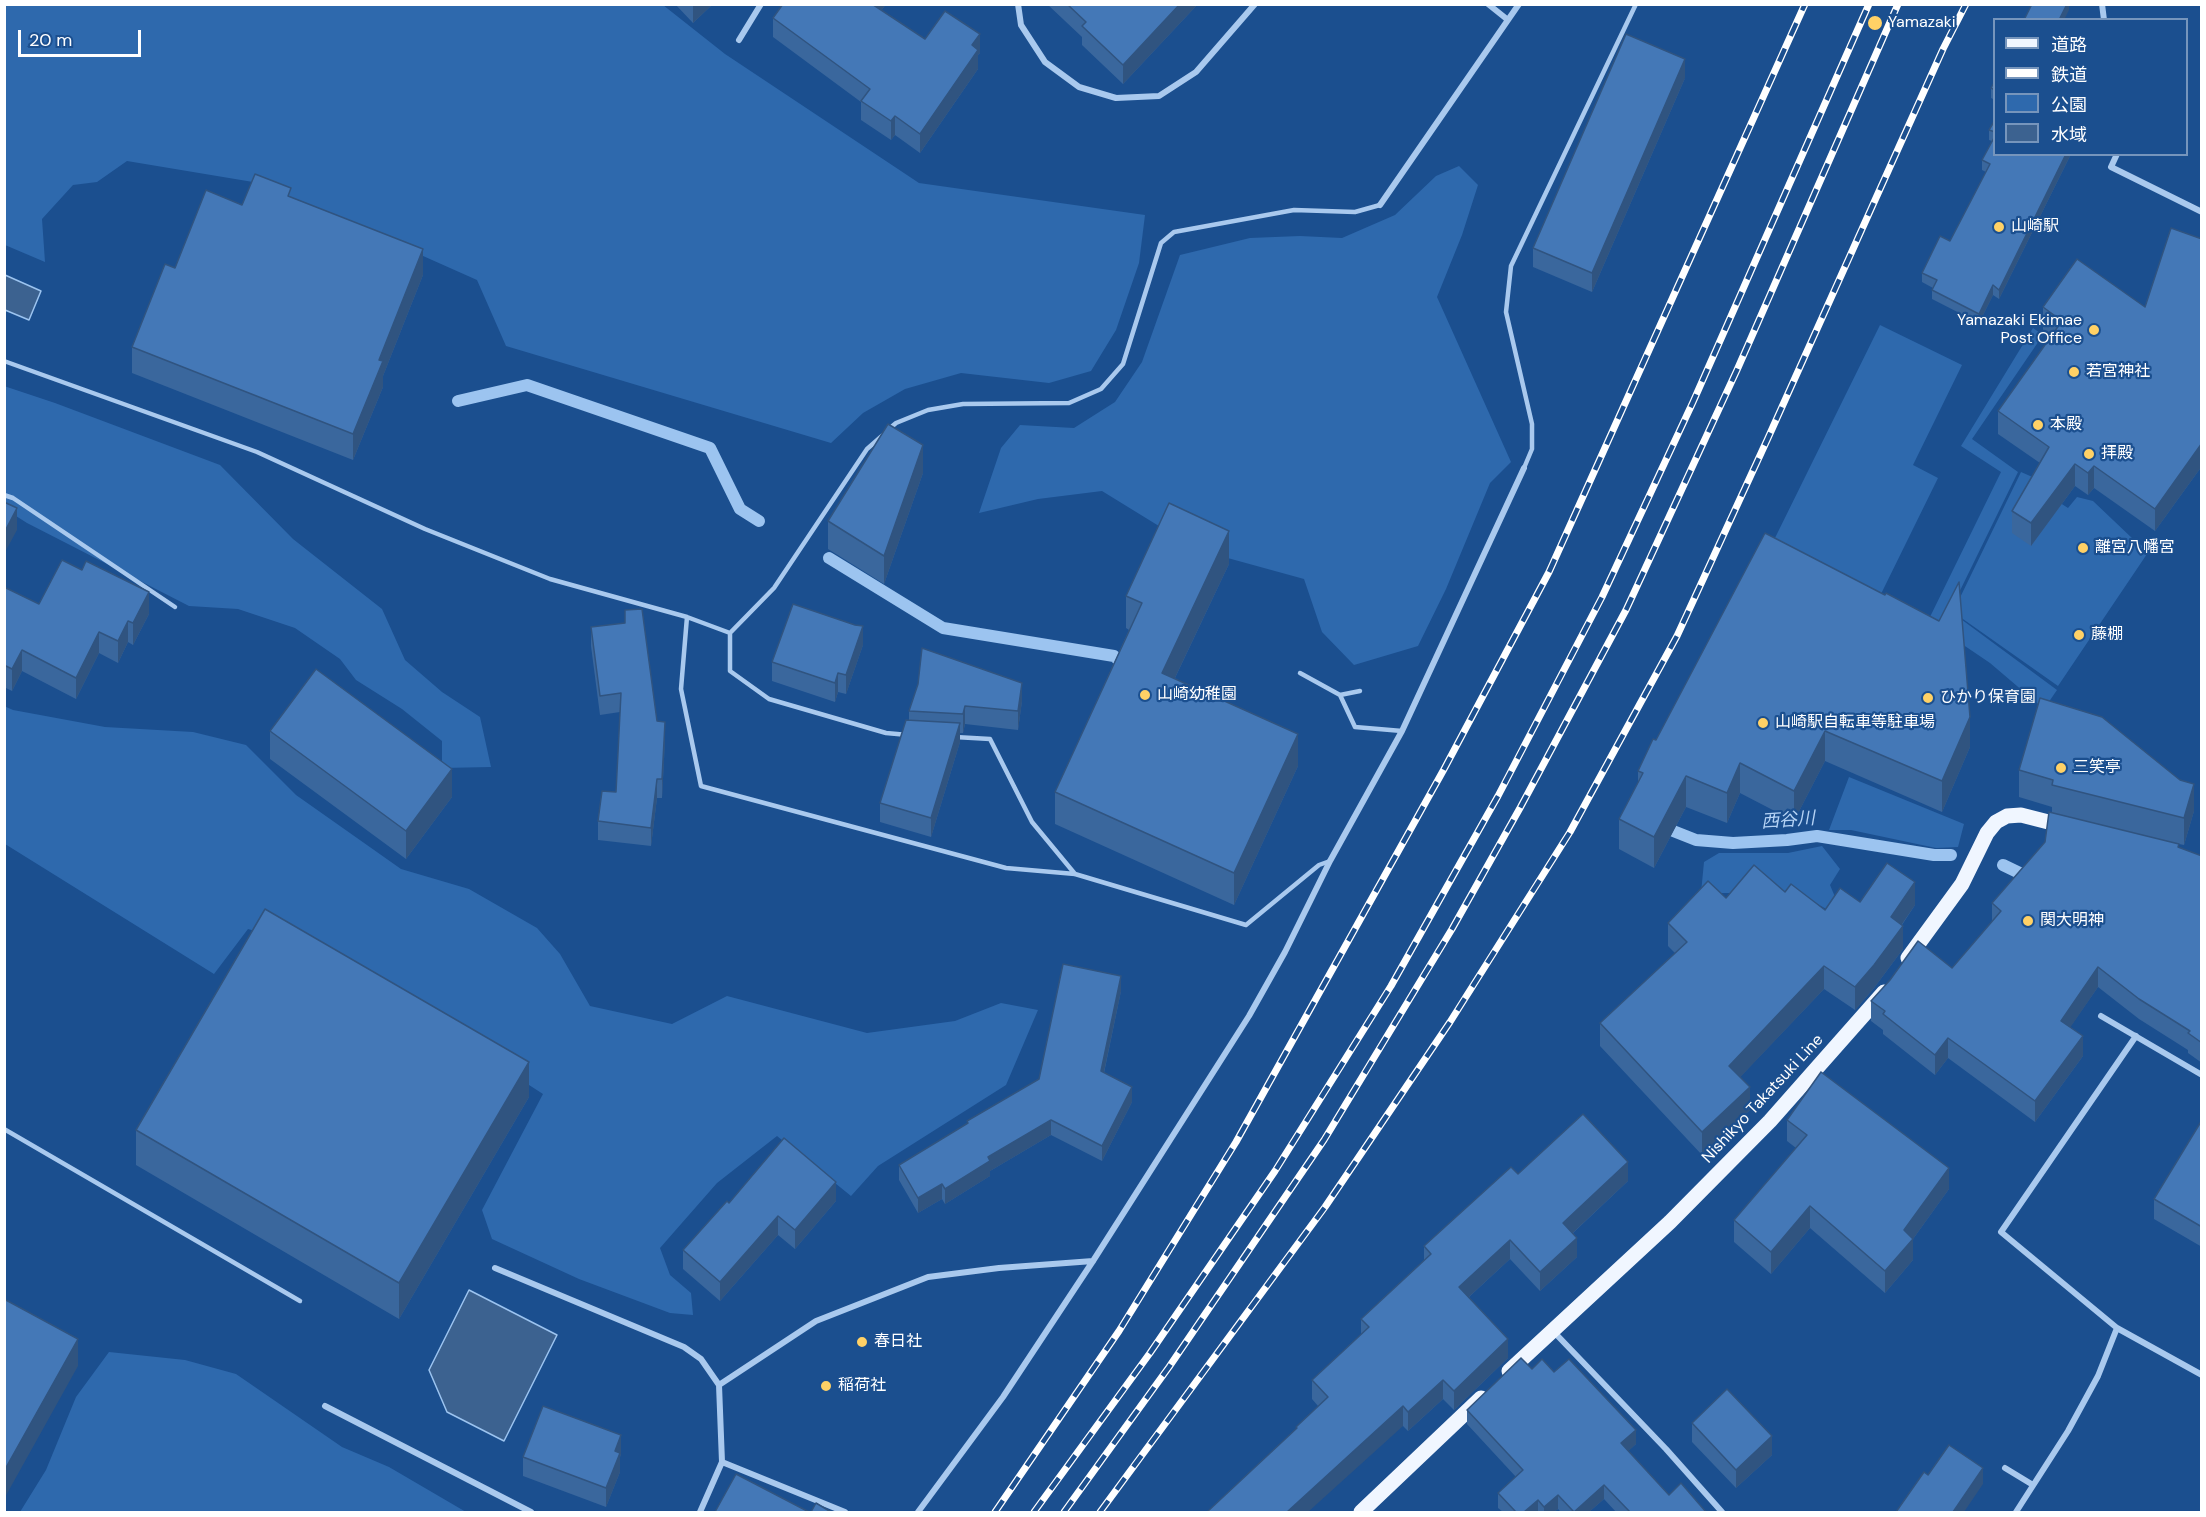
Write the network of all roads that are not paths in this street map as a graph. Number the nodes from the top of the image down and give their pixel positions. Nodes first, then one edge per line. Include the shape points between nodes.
1 (761, 4) edge
2 (1018, 4) edge
3 (1255, 4) edge
4 (1488, 4) edge
5 (1519, 4) edge
6 (1636, 4) edge
7 (1508, 20) junction
8 (739, 40) dead end
9 (2115, 156) edge
10 (1380, 205) joint
11 (2202, 212) edge
12 (4, 361) edge
13 (1524, 468) joint
14 (4, 495) edge
15 (175, 607) dead end
16 (687, 617) junction
17 (730, 633) junction
18 (1300, 673) dead end
19 (1360, 690) dead end
20 (1340, 695) junction
21 (1402, 731) junction
22 (909, 735) edge
23 (944, 736) edge
24 (2079, 829) edge
25 (1330, 861) junction
26 (1075, 874) junction
27 (2101, 1016) dead end
28 (2136, 1036) junction
29 (2202, 1075) edge
30 (4, 1129) edge
31 (1093, 1261) junction
32 (495, 1268) dead end
33 (300, 1301) dead end
34 (2117, 1328) junction
35 (1552, 1330) junction
36 (2202, 1375) edge
37 (718, 1385) junction
38 (325, 1406) dead end
39 (722, 1462) junction
40 (2004, 1468) dead end
41 (2033, 1485) junction
42 (531, 1512) edge
43 (700, 1512) edge
44 (845, 1512) edge
45 (918, 1512) edge
46 (1361, 1512) edge
47 (1722, 1512) edge
48 (2016, 1512) edge

1 - 8 street
2 - 3 street via 1021,25 1045,62 1079,87 1116,98 1159,96 1196,72
4 - 7 street
5 - 7 street
6 - 13 lane via 1511,266 1506,312 1532,424 1532,449
7 - 10 street
9 - 11 street via 2111,167
10 - 17 lane via 1355,212 1294,210 1174,232 1161,243 1123,364 1101,389 1069,403 963,404 928,410 896,423 867,449 774,588
12 - 16 lane via 257,452 425,529 550,579
13 - 21 street
14 - 15 lane
16 - 17 lane
16 - 26 lane via 681,689 700,786 1006,868
17 - 22 lane via 730,671 769,699 886,734
18 - 20 lane
19 - 20 lane
20 - 21 lane via 1355,727
21 - 25 street
23 - 26 lane via 990,739 1032,822
24 - 35 main road, Nishikyo Takatsuki Line via 2021,815 1996,822 1987,832 1962,884 1882,994 1770,1121 1670,1222
25 - 26 lane via 1318,865 1246,925
25 - 31 street via 1249,1016
27 - 28 street
28 - 29 street
28 - 34 street via 2001,1232
30 - 33 lane
31 - 37 street via 928,1277 816,1321
31 - 45 street via 1003,1397
32 - 37 street via 684,1347 701,1359
34 - 36 street
34 - 41 street via 2098,1376
35 - 46 main road, Nishikyo Takatsuki Line
35 - 47 street
37 - 39 street
38 - 42 street
39 - 43 street
39 - 44 street
40 - 41 street
41 - 48 street

